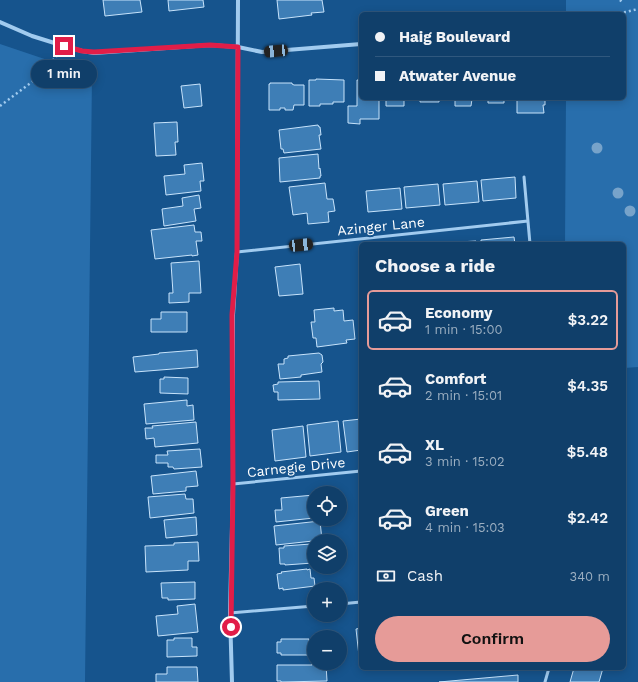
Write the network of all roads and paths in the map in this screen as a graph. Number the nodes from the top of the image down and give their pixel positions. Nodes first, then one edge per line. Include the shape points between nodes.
1 (238, 0) edge
2 (638, 9) edge
3 (626, 12) edge
4 (0, 22) edge
5 (359, 44) edge
6 (64, 46) junction
7 (238, 47) junction
8 (0, 106) edge
9 (524, 177) dead end
10 (528, 222) junction
11 (530, 242) edge
12 (237, 252) junction
13 (359, 471) edge
14 (233, 484) junction
15 (359, 602) edge
16 (347, 603) edge
17 (307, 607) edge
18 (230, 613) junction
19 (548, 670) edge
20 (232, 682) edge
21 (545, 682) edge

1 - 7 street
2 - 3 path
4 - 6 street
5 - 7 street via 262,52
6 - 7 street via 94,52 210,45
6 - 8 path via 41,75
7 - 12 street
9 - 10 lane
10 - 11 lane
10 - 12 lane, Azinger Lane
12 - 14 street via 232,315
13 - 14 lane, Carnegie Drive
14 - 18 street
15 - 16 lane
17 - 18 lane
18 - 20 street
19 - 21 lane

